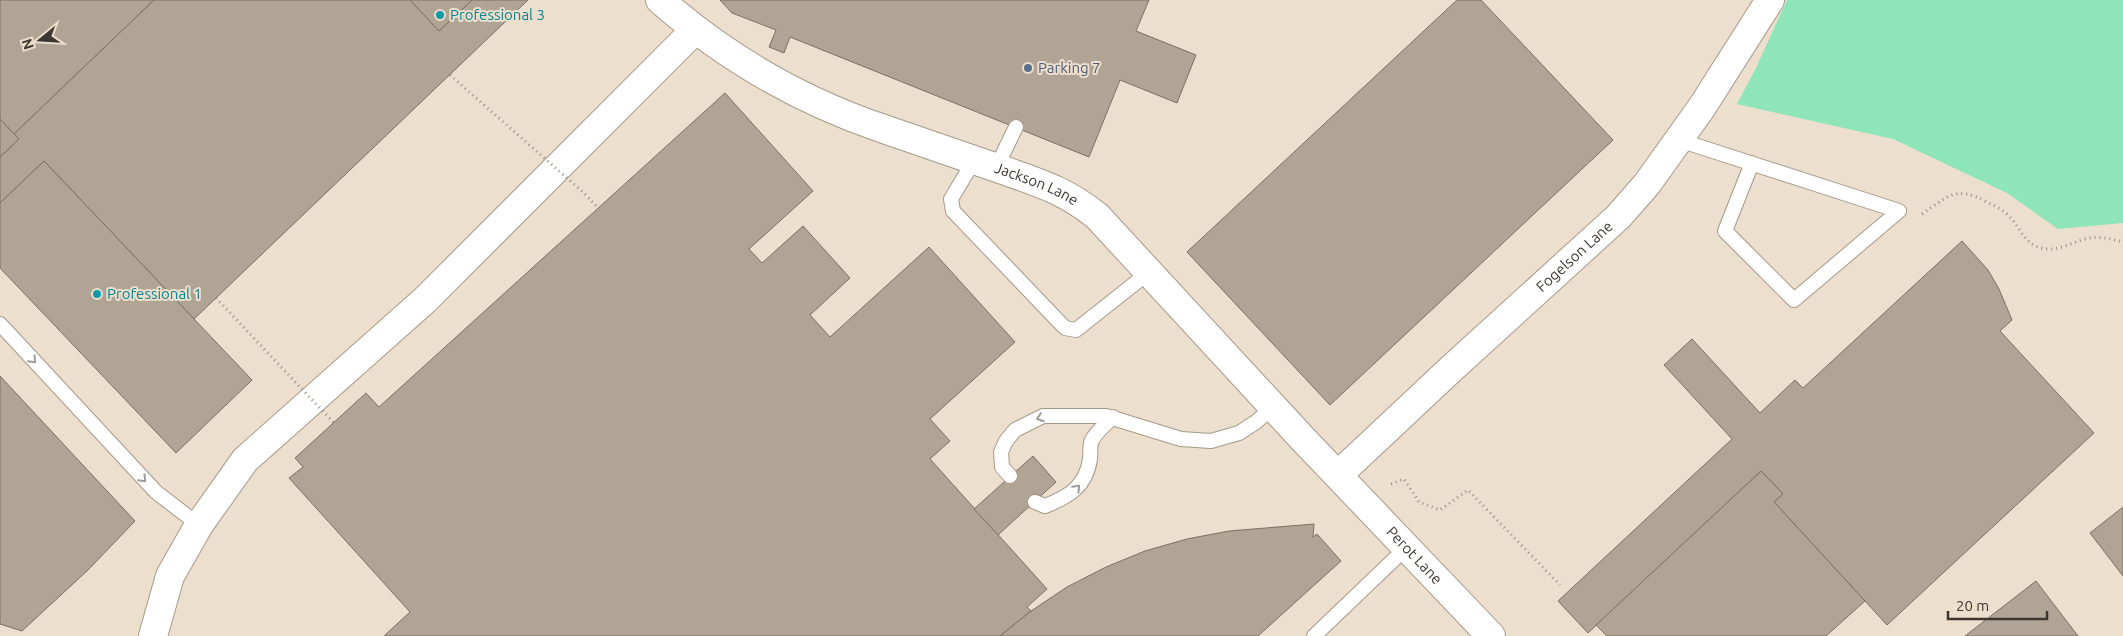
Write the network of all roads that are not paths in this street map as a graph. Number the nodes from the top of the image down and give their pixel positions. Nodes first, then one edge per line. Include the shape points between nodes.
1 (660, 0) edge
2 (1770, 0) edge
3 (695, 30) junction
4 (1016, 128) dead end
5 (1679, 140) junction
6 (986, 163) junction
7 (1752, 163) junction
8 (1148, 272) junction
9 (0, 324) edge
10 (1273, 406) junction
11 (1113, 417) junction
12 (1338, 475) junction
13 (1010, 476) dead end
14 (1035, 502) dead end
15 (199, 525) junction
16 (1406, 548) junction
17 (153, 636) edge
18 (1314, 636) edge
19 (1491, 636) edge

1 - 3 street, Jackson Lane
2 - 5 street, Fogelson Lane
3 - 6 street, Jackson Lane via 771,80 830,108 879,128
3 - 15 street via 425,300 245,460
4 - 6 lane
5 - 7 lane
5 - 12 street, Fogelson Lane via 1618,217
6 - 8 street, Jackson Lane via 1058,190 1078,201 1097,216
6 - 8 lane via 951,199 953,211 1065,328 1076,330
7 - 7 lane via 1899,211 1794,300 1725,231
8 - 10 street, Jackson Lane
9 -> 15 lane via 156,492
10 - 11 lane via 1239,433 1211,441 1181,439
10 - 12 street, Jackson Lane
11 -> 13 lane via 1043,416 1015,430 1001,452 1002,467
14 -> 11 lane via 1045,506 1068,497 1083,481 1092,439
12 - 16 street, Perot Lane
15 - 17 street via 170,576
16 - 18 lane
16 - 19 street, Perot Lane

